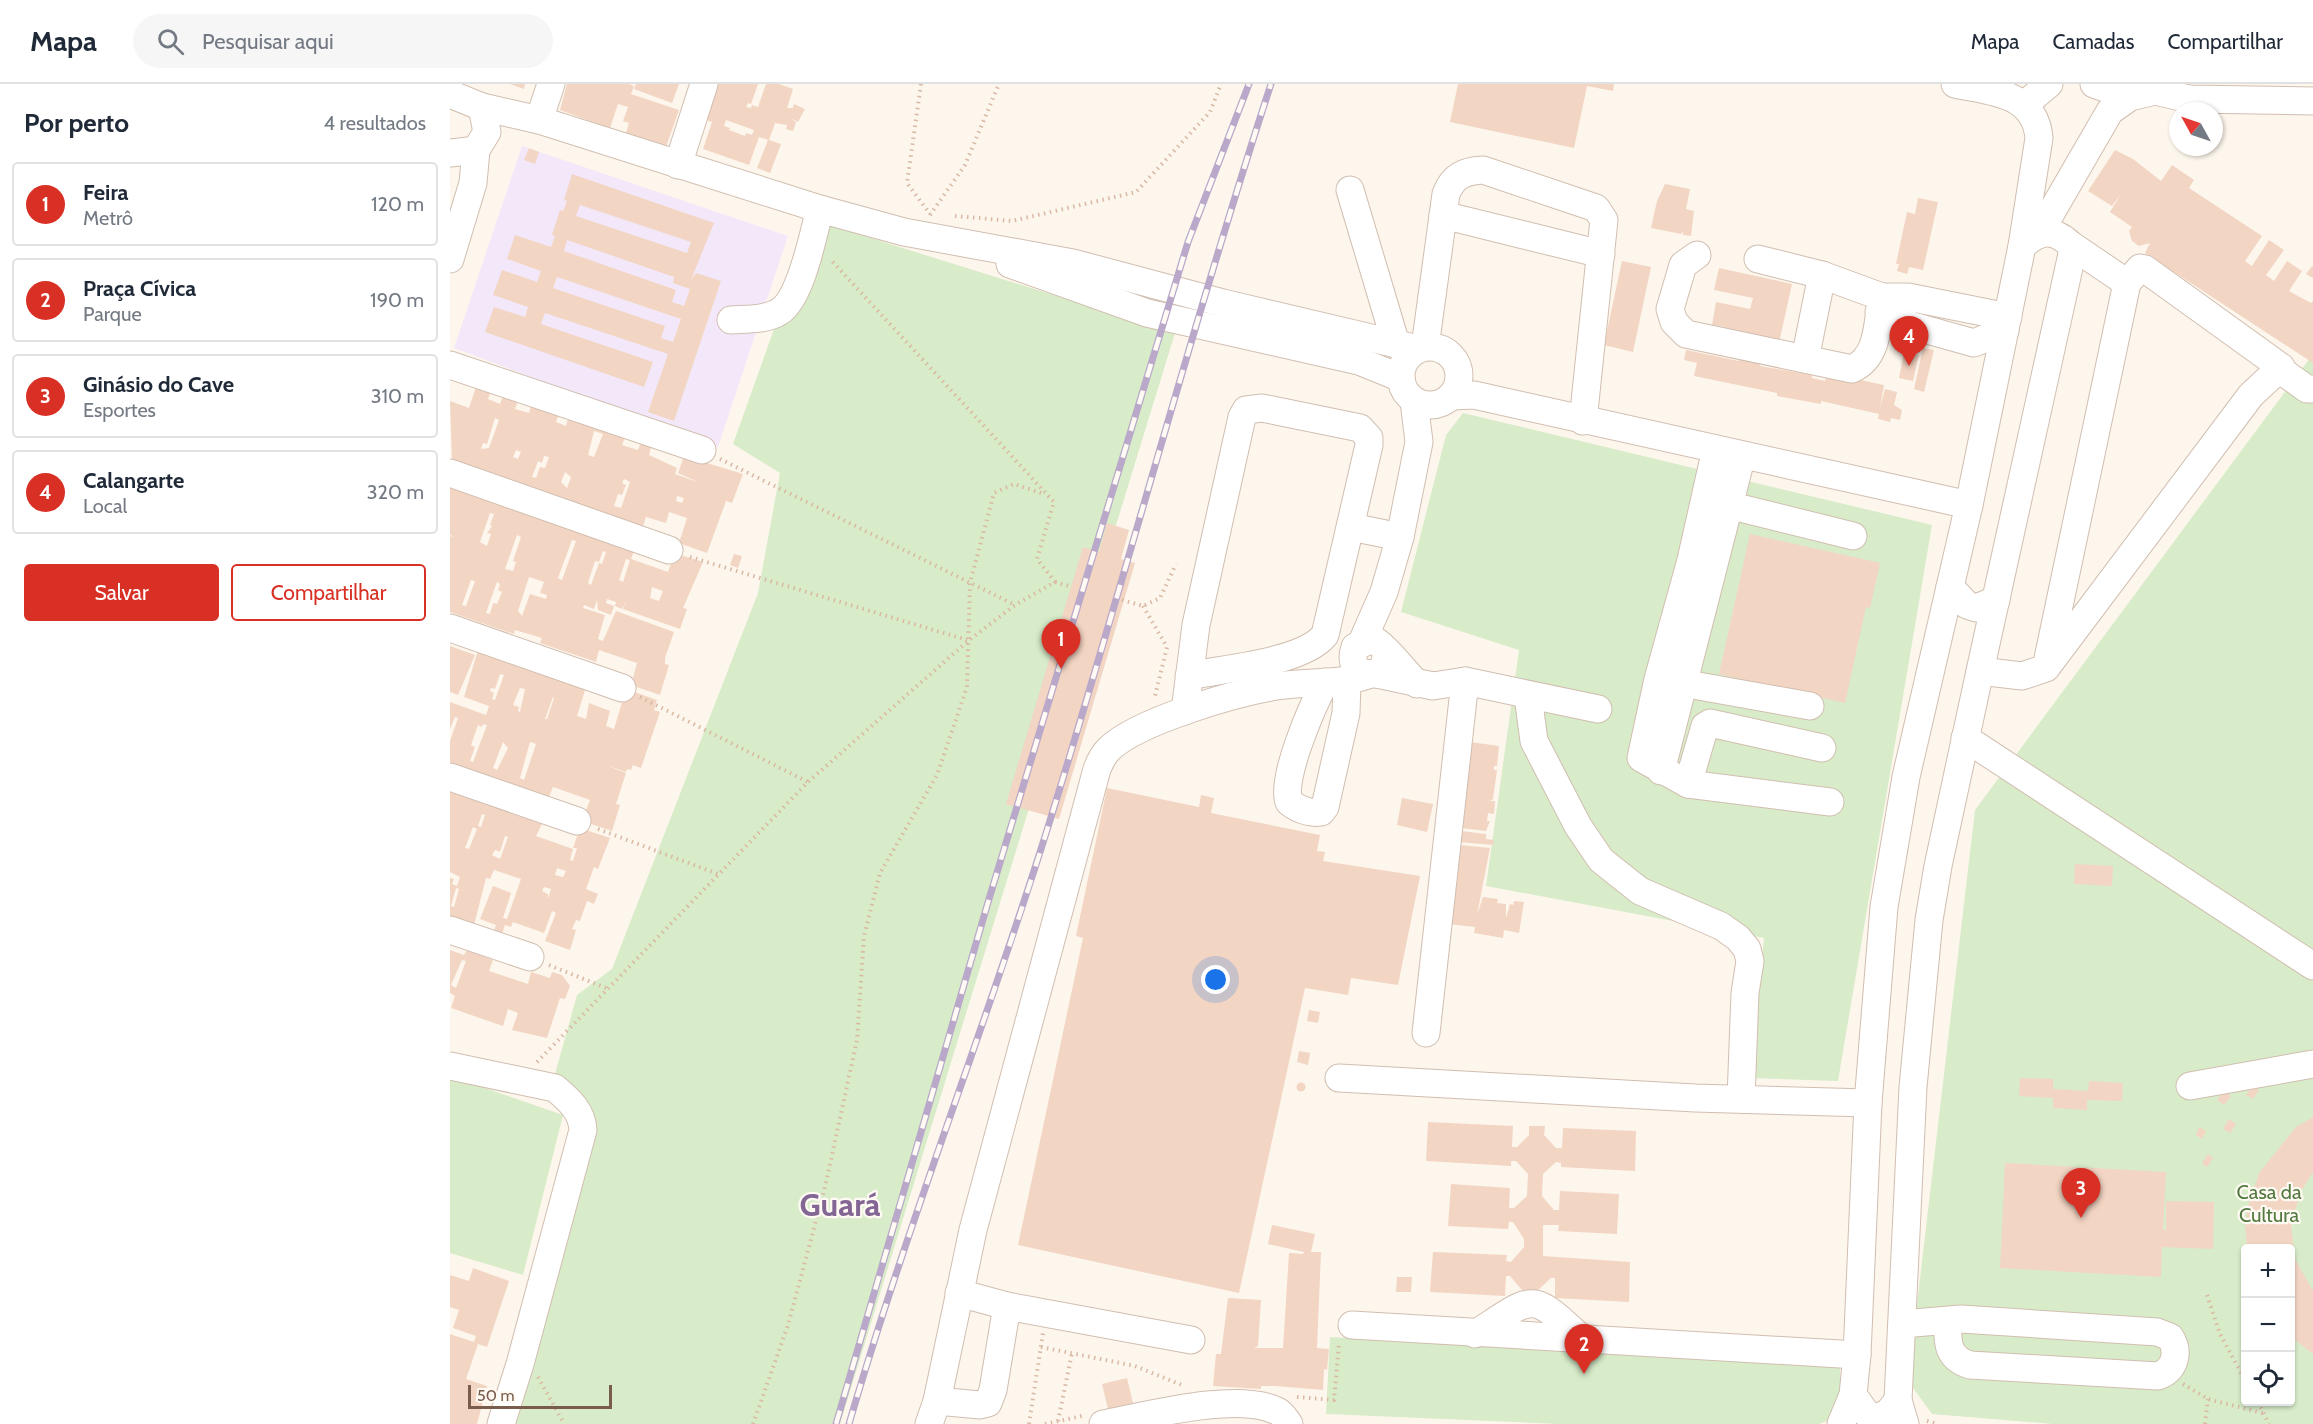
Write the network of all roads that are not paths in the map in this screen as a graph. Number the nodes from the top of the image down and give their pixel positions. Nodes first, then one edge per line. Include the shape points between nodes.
1 (551, 84) edge
2 (704, 84) edge
3 (1955, 84) edge
4 (2049, 84) edge
5 (2094, 84) edge
6 (450, 94) edge
7 (2130, 97) junction
8 (2313, 100) edge
9 (2024, 105) junction
10 (482, 107) junction
11 (539, 120) junction
12 (463, 151) edge
13 (678, 165) junction
14 (1350, 190) dead end
15 (820, 209) junction
16 (1443, 215) junction
17 (942, 227) junction
18 (2031, 239) junction
19 (2071, 245) junction
20 (1601, 254) junction
21 (1697, 255) dead end
22 (450, 259) edge
23 (1758, 259) dead end
24 (1822, 275) junction
25 (2127, 283) junction
26 (1881, 304) junction
27 (731, 320) dead end
28 (2006, 323) junction
29 (1413, 347) junction
30 (1455, 359) junction
31 (1805, 359) junction
32 (450, 365) edge
33 (2279, 369) junction
34 (1401, 378) junction
35 (2313, 389) edge
36 (1448, 399) junction
37 (1414, 401) junction
38 (1510, 404) junction
39 (1583, 421) junction
40 (1419, 442) junction
41 (1716, 449) junction
42 (702, 450) road end
43 (1742, 456) junction
44 (450, 472) edge
45 (1728, 505) junction
46 (1969, 505) junction
47 (1351, 526) junction
48 (1853, 536) dead end
49 (1400, 537) junction
50 (669, 550) road end
51 (1702, 563) junction
52 (1950, 587) junction
53 (1996, 600) junction
54 (450, 627) edge
55 (1357, 665) junction
56 (2046, 668) junction
57 (1980, 671) junction
58 (1190, 676) junction
59 (1465, 681) junction
60 (1670, 681) junction
61 (622, 688) road end
62 (1528, 696) junction
63 (1810, 705) dead end
64 (1598, 709) dead end
65 (1185, 711) junction
66 (1965, 738) junction
67 (1822, 748) dead end
68 (450, 777) edge
69 (1688, 784) junction
70 (1830, 802) dead end
71 (577, 821) road end
72 (450, 930) edge
73 (530, 957) road end
74 (2313, 966) edge
75 (1877, 1015) junction
76 (1918, 1024) junction
77 (1426, 1033) dead end
78 (2313, 1064) edge
79 (450, 1066) edge
80 (1339, 1078) dead end
81 (2190, 1086) dead end
82 (1913, 1087) junction
83 (1869, 1091) junction
84 (1740, 1099) junction
85 (959, 1293) junction
86 (1007, 1306) junction
87 (1948, 1320) junction
88 (1902, 1324) junction
89 (1345, 1333) road end
90 (1191, 1340) dead end
91 (1857, 1355) junction
92 (1853, 1395) junction
93 (1902, 1412) edge
94 (933, 1413) edge
95 (501, 1424) edge
96 (1103, 1424) edge
97 (1289, 1424) edge
98 (1841, 1424) edge

1 - 11 street
2 - 13 street
3 - 9 street via 2011,97
4 - 9 street
5 - 7 street
6 - 10 street
7 - 8 street via 2155,91 2189,99
7 - 18 street via 2110,111
9 - 18 street via 2038,124 2039,138
10 - 11 street
10 - 12 street via 487,132
11 - 13 street
12 - 22 street via 473,183
13 - 15 street
14 - 29 street
15 - 17 street
15 - 27 street via 796,288 784,309 770,316
16 - 20 street
16 - 20 street via 1450,183 1468,171 1483,170 1596,208 1604,220
16 - 29 street
17 - 29 street via 1223,303
17 - 34 street via 1147,313 1359,361
18 - 19 street via 2055,233
18 - 28 street
19 - 25 street
19 - 53 street
20 - 39 street
21 - 31 street via 1683,266 1670,309 1674,322 1686,334
23 - 24 street
24 - 26 street
24 - 31 street
25 - 33 street via 2140,268 2145,269 2280,364
25 - 56 street
26 - 28 street via 1908,297
26 - 31 street via 1873,349 1866,361 1852,369
28 - 46 street
29 - 30 street via 1442,348
29 - 34 street via 1402,366
30 - 36 street via 1460,371 1459,384
30 - 38 street
32 - 42 street
33 - 35 street via 2307,389
33 - 56 street via 2251,394
34 - 37 street via 1404,391
36 - 37 street via 1427,406
36 - 38 street via 1474,395
36 - 40 street
37 - 40 street
38 - 39 street
39 - 41 street
40 - 49 street
41 - 43 street
41 - 51 street
43 - 45 street
43 - 46 street
44 - 50 street
45 - 48 street
45 - 51 street
46 - 52 street
47 - 49 street
47 - 58 street via 1328,627 1321,639 1293,654
47 - 58 street via 1369,445 1366,432 1262,408 1246,410 1238,426 1196,625
49 - 55 street
51 - 60 street
52 - 53 street via 1967,605 1976,608
52 - 75 street via 1906,777 1884,908
53 - 57 street
54 - 61 street
55 - 59 street via 1417,684
55 - 65 street
56 - 57 street via 2022,676
57 - 66 street
58 - 65 street
59 - 62 street
59 - 77 street
60 - 63 street
60 - 69 street via 1641,758
62 - 64 street
62 - 84 street via 1534,741 1578,826 1601,860 1640,891 1721,926 1747,949 1750,961
65 - 85 street via 1109,749 1097,769
66 - 74 street
66 - 76 street via 1935,888
67 - 69 street via 1710,723 1705,726
68 - 71 street
69 - 70 street
72 - 73 street
75 - 76 street via 1883,1029 1896,1037 1904,1036
75 - 83 street
76 - 82 street
78 - 81 street
79 - 95 street via 555,1088 582,1120 583,1130
80 - 84 street
82 - 83 street via 1906,1077 1889,1069 1882,1070
82 - 88 street
83 - 84 street
83 - 91 street
85 - 86 street
85 - 94 street
86 - 90 street
86 - 94 street via 988,1402
87 - 87 street via 1948,1346 1959,1362 1970,1365 2148,1376 2166,1373 2176,1354 2164,1333
87 - 88 street
88 - 93 street
89 - 91 street via 1475,1334
91 - 92 street
92 - 93 street via 1866,1413 1875,1418
92 - 98 street
96 - 97 street via 1180,1409 1241,1403 1279,1411

